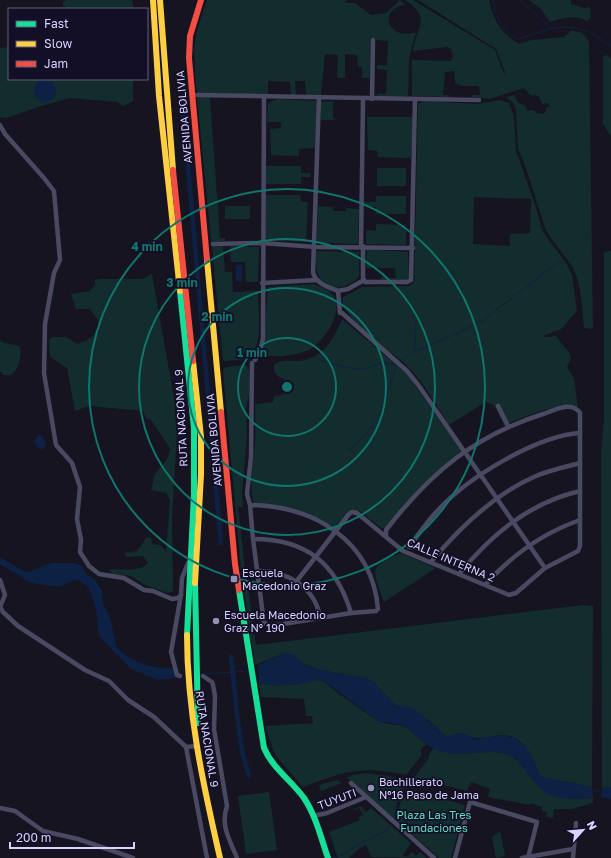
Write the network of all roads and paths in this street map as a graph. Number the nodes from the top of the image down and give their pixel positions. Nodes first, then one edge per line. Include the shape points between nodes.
1 (160, 0) edge
2 (201, 0) edge
3 (152, 2) edge
4 (373, 40) dead end
5 (197, 95) dead end
6 (264, 98) junction
7 (319, 98) junction
8 (363, 99) junction
9 (372, 99) junction
10 (415, 99) junction
11 (479, 100) dead end
12 (0, 125) edge
13 (262, 243) junction
14 (213, 244) dead end
15 (313, 246) junction
16 (362, 246) junction
17 (413, 248) junction
18 (317, 280) junction
19 (364, 280) junction
20 (262, 283) junction
21 (338, 292) junction
22 (498, 406) dead end
23 (508, 426) junction
24 (580, 434) junction
25 (466, 452) junction
26 (580, 463) junction
27 (482, 475) junction
28 (580, 491) junction
29 (497, 498) junction
30 (250, 505) junction
31 (580, 520) junction
32 (513, 522) junction
33 (336, 531) junction
34 (386, 536) junction
35 (253, 539) junction
36 (529, 546) junction
37 (409, 547) dead end
38 (316, 556) junction
39 (189, 560) junction
40 (431, 562) junction
41 (545, 568) junction
42 (258, 571) junction
43 (459, 574) junction
44 (0, 580) edge
45 (296, 582) junction
46 (486, 584) junction
47 (181, 595) junction
48 (351, 613) junction
49 (320, 618) junction
50 (192, 659) junction
51 (180, 676) dead end
52 (202, 676) dead end
53 (196, 746) junction
54 (186, 747) junction
55 (351, 783) dead end
56 (366, 797) junction
57 (0, 808) edge
58 (313, 816) junction
59 (576, 823) dead end
60 (572, 849) junction
61 (528, 857) edge
62 (133, 858) edge
63 (207, 858) edge
64 (220, 858) edge
65 (225, 858) edge
66 (237, 858) edge
67 (328, 858) edge
68 (434, 858) edge
69 (455, 858) edge
70 (522, 858) edge
71 (573, 858) edge

1 - 50 main road, RUTA NACIONAL 9 via 173,166 201,437
2 - 58 main road, AVENIDA BOLIVIA via 190,36 189,63 235,564 262,740 267,757 304,798
3 - 39 main road, RUTA NACIONAL 9 via 158,96 193,414 194,473
4 - 9 street
5 - 6 street
6 - 7 street
6 - 13 street
7 - 8 street
7 - 15 street
8 - 9 street
8 - 16 street
9 - 10 street
10 - 11 street
10 - 17 street
12 - 47 street via 54,191 60,260 54,273 45,324 44,373 56,445 72,463 80,487 77,519 81,540 80,552 89,566 99,574 124,578 144,590 172,598
13 - 14 street
13 - 15 street
13 - 20 street
15 - 16 street
15 - 18 street via 312,272
16 - 17 street
16 - 19 street
17 - 19 street via 411,280
18 - 20 street
18 - 21 street
19 - 21 street
20 - 30 street via 263,338 254,361 252,450 248,494
21 - 25 street via 340,313 407,371
22 - 23 street
23 - 24 street via 571,406 580,413
23 - 25 street
24 - 26 street
24 - 27 street via 552,440 520,452
25 - 27 street
25 - 34 street via 420,489 386,530
26 - 28 street
26 - 29 street via 536,476
27 - 29 street
27 - 37 street via 440,507
28 - 31 street
28 - 32 street via 548,500
29 - 32 street
29 - 40 street via 460,528
30 - 33 street via 274,506 296,511 319,520
30 - 35 street
31 - 36 street via 563,526
31 - 41 street via 578,552
32 - 36 street
32 - 43 street via 491,539
33 - 34 street, CALLE INTERNA 2 via 352,512
33 - 38 street
33 - 48 street via 361,558 372,577 377,599 376,611
34 - 40 street, CALLE INTERNA 2 via 403,551
35 - 38 street via 286,542
35 - 42 street
36 - 41 street
36 - 46 street via 500,568
38 - 45 street
38 - 48 street via 339,581
39 - 47 street via 182,578
39 - 50 main road, RUTA NACIONAL 9
40 - 43 street, CALLE INTERNA 2
41 - 46 street, CALLE INTERNA 2 via 516,593 509,595
42 - 45 street via 277,574
42 - 49 street via 263,619 266,625
43 - 46 street, CALLE INTERNA 2
44 - 54 street via 5,595 0,607 12,621 75,664 109,681 128,700 159,722
45 - 49 street via 311,596
47 - 51 street via 171,652 177,675
48 - 49 street
50 - 53 main road, RUTA NACIONAL 9 via 189,691
50 - 65 main road, RUTA NACIONAL 9 via 203,756
52 - 66 street via 213,685 214,729 227,806 224,827
53 - 54 street
53 - 64 main road, RUTA NACIONAL 9
54 - 63 street
55 - 56 street
56 - 58 street, TUYUTI
56 - 68 street
57 - 62 street via 15,811 43,831 78,839
58 - 67 main road, AVENIDA BOLIVIA
59 - 60 street
60 - 61 street
60 - 71 street
61 - 69 street via 537,822 470,802
61 - 70 street

